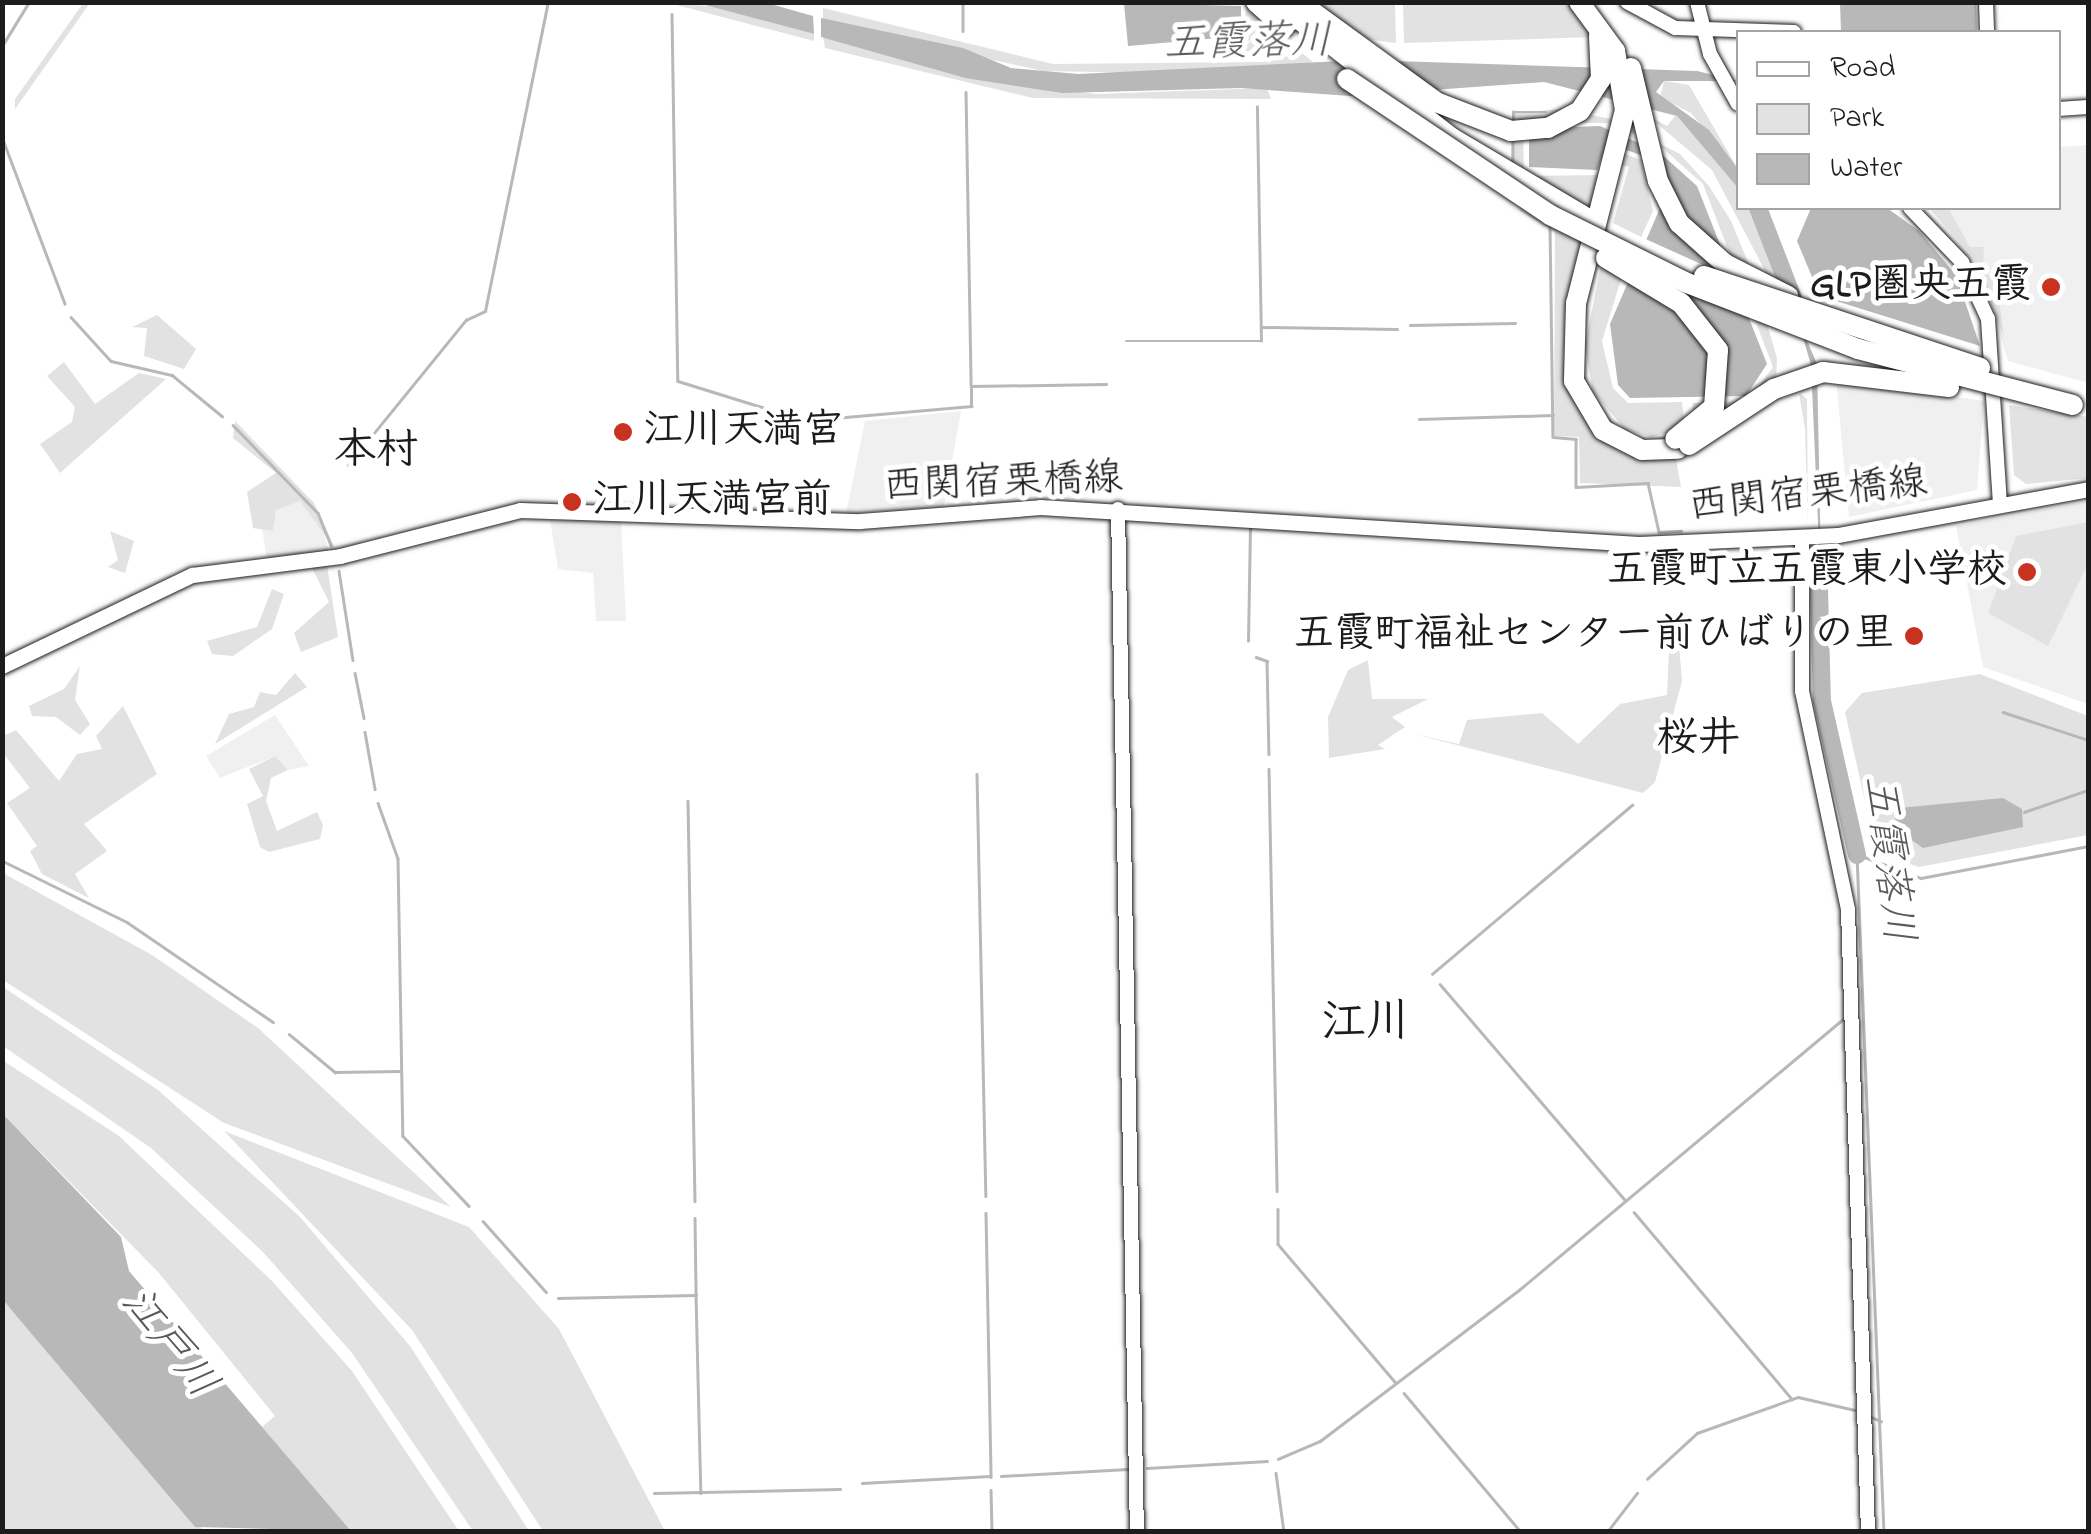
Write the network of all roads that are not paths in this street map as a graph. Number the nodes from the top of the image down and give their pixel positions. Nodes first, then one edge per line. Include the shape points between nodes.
1 (1256, 2) edge
2 (1277, 2) edge
3 (1298, 2) edge
4 (1627, 2) edge
5 (1697, 2) edge
6 (1986, 2) edge
7 (1586, 3) edge
8 (1702, 30) junction
9 (1987, 30) edge
10 (1736, 31) edge
11 (1620, 38) junction
12 (1347, 79) junction
13 (1734, 98) edge
14 (2088, 107) edge
15 (2061, 109) edge
16 (1621, 164) junction
17 (1912, 210) edge
18 (1914, 350) junction
19 (2088, 394) edge
20 (2088, 409) edge
21 (1676, 444) junction
22 (2088, 488) edge
23 (2000, 505) junction
24 (1118, 510) junction
25 (1804, 537) junction
26 (2, 666) edge
27 (1137, 1532) edge
28 (1868, 1532) edge

1 - 12 highway
2 - 18 highway, bridge via 1436,126 1590,220 1725,285
3 - 7 highway via 1436,102 1512,131 1560,124 1596,92 1604,56
4 - 8 street via 1662,24
5 - 8 street
6 - 9 street
7 - 11 highway
7 - 16 highway via 1621,69
8 - 10 street
8 - 13 street
11 - 16 highway via 1632,94
11 - 18 highway, bridge via 1658,181 1689,234 1748,278
12 - 20 highway, bridge via 1534,205 1687,283 1858,349
12 - 21 highway, bridge via 1432,151 1696,316 1718,350 1722,380 1707,417
14 - 15 street
16 - 21 highway via 1576,303 1574,380 1603,430 1642,450
17 - 23 street via 1962,262 1988,319
18 - 19 highway, bridge
20 - 21 highway, bridge via 1822,372 1774,389
22 - 23 main road, 西関宿栗橋線
23 - 25 main road, 西関宿栗橋線
24 - 25 main road, 西関宿栗橋線 via 1560,542
24 - 26 main road, 西関宿栗橋線 via 860,521 504,512 340,556 194,574
24 - 27 street
25 - 28 street via 1802,692 1848,910

